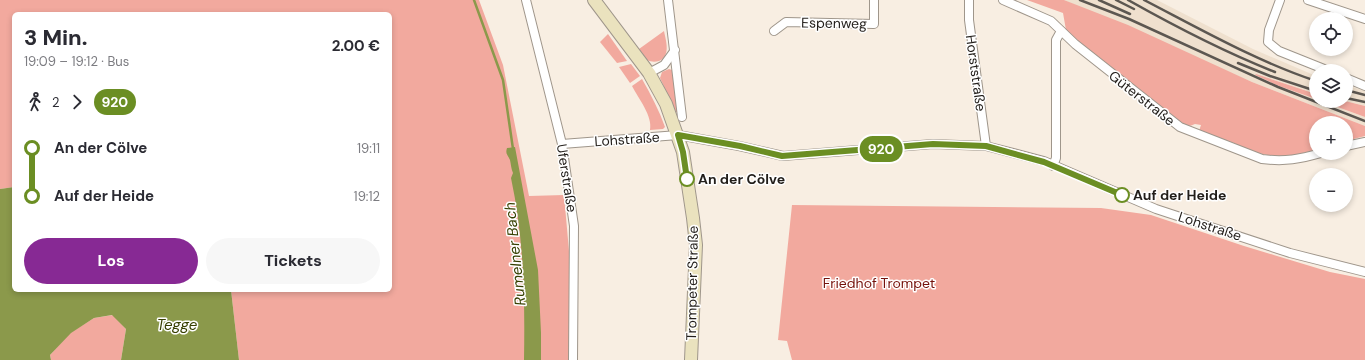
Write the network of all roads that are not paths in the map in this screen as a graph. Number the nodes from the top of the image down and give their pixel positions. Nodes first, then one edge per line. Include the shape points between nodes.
1 (526, 0) edge
2 (594, 0) edge
3 (668, 0) edge
4 (874, 0) edge
5 (969, 0) edge
6 (1003, 0) edge
7 (1280, 0) edge
8 (1308, 0) edge
9 (1365, 19) edge
10 (774, 31) dead end
11 (1061, 31) junction
12 (675, 50) junction
13 (1312, 64) edge
14 (648, 74) junction
15 (1353, 81) edge
16 (1365, 86) edge
17 (682, 117) dead end
18 (678, 135) junction
19 (1365, 142) edge
20 (562, 144) junction
21 (1353, 145) edge
22 (986, 146) junction
23 (1309, 156) edge
24 (1053, 166) junction
25 (1365, 272) edge
26 (574, 360) edge
27 (691, 360) edge

1 - 20 street, Uferstraße
2 - 14 street
3 - 12 street
4 - 10 street, Espenweg via 874,24 786,22
5 - 22 street, Horststraße via 969,20
6 - 11 street, Güterstraße via 1051,21
7 - 13 street via 1269,30 1268,42 1279,51
8 - 9 street
11 - 23 street, Güterstraße via 1152,107 1180,127 1275,161
11 - 24 street via 1056,40 1056,158
12 - 14 street via 664,65
12 - 17 street
14 - 18 street via 666,104
15 - 16 street
18 - 20 street, Lohstraße
18 - 22 street, Lohstraße via 782,156 933,144
18 - 27 street, Trompeter Straße via 685,162 696,245
19 - 21 street
20 - 26 street, Uferstraße via 574,226
22 - 24 street, Lohstraße
24 - 25 street, Lohstraße via 1156,209 1290,253

